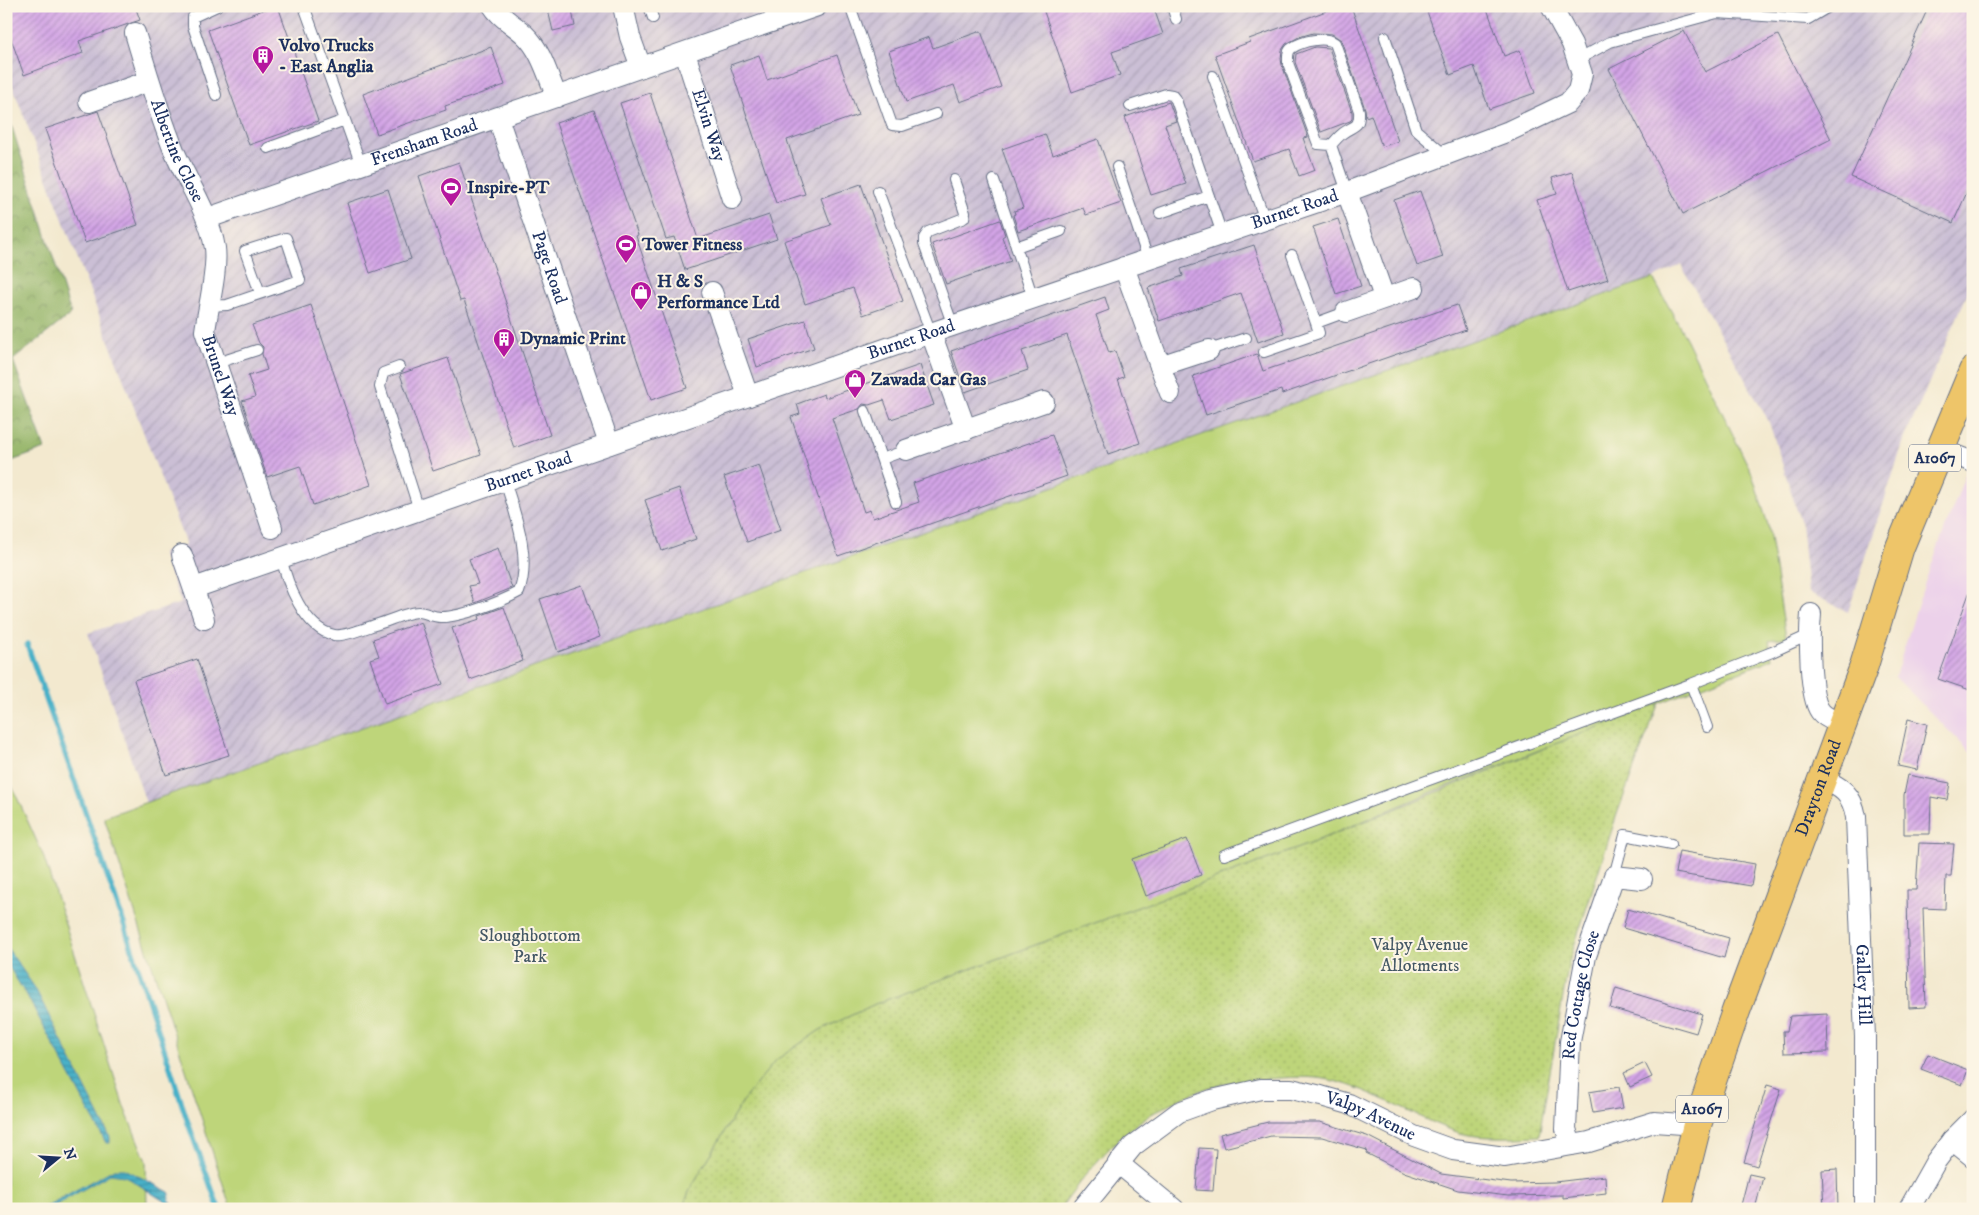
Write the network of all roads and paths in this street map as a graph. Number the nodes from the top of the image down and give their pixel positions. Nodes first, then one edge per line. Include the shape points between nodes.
1 (217, 6) edge
2 (304, 6) edge
3 (493, 6) edge
4 (623, 6) edge
5 (649, 6) edge
6 (817, 6) edge
7 (850, 6) edge
8 (1172, 6) edge
9 (1550, 6) edge
10 (1830, 6) edge
11 (653, 18) dead end
12 (1176, 19) dead end
13 (135, 33) dead end
14 (1385, 37) dead end
15 (685, 53) junction
16 (1577, 60) junction
17 (641, 67) junction
18 (1213, 76) dead end
19 (149, 81) junction
20 (216, 95) dead end
21 (557, 97) junction
22 (89, 102) dead end
23 (1130, 106) dead end
24 (936, 114) dead end
25 (498, 118) junction
26 (345, 120) junction
27 (1331, 145) junction
28 (268, 148) dead end
29 (1444, 155) junction
30 (361, 165) junction
31 (1117, 167) dead end
32 (954, 180) dead end
33 (994, 180) dead end
34 (878, 191) dead end
35 (1347, 192) junction
36 (1209, 196) junction
37 (732, 199) dead end
38 (1160, 213) dead end
39 (208, 218) junction
40 (1265, 220) junction
41 (1061, 231) dead end
42 (1222, 234) junction
43 (1016, 247) junction
44 (1292, 255) dead end
45 (1148, 259) junction
46 (1124, 267) junction
47 (1414, 288) dead end
48 (712, 292) dead end
49 (260, 293) junction
50 (1384, 297) junction
51 (1033, 298) junction
52 (208, 306) junction
53 (1346, 312) joint
54 (1316, 323) junction
55 (953, 326) junction
56 (931, 333) junction
57 (1246, 338) dead end
58 (257, 350) dead end
59 (1209, 350) joint
60 (1264, 352) dead end
61 (216, 363) junction
62 (1160, 366) junction
63 (399, 367) dead end
64 (1973, 371) edge
65 (1170, 393) dead end
66 (748, 396) junction
67 (1044, 402) dead end
68 (865, 411) dead end
69 (966, 430) junction
70 (609, 444) junction
71 (1939, 449) junction
72 (906, 450) joint
73 (882, 459) junction
74 (1973, 462) edge
75 (506, 481) junction
76 (896, 502) dead end
77 (419, 510) junction
78 (272, 528) dead end
79 (182, 555) dead end
80 (281, 557) junction
81 (194, 588) junction
82 (1810, 614) dead end
83 (204, 619) dead end
84 (1809, 634) junction
85 (1692, 684) junction
86 (1843, 724) junction
87 (1707, 727) dead end
88 (1822, 779) junction
89 (1671, 844) dead end
90 (1224, 855) dead end
91 (1614, 876) junction
92 (1642, 879) dead end
93 (1973, 1119) edge
94 (1697, 1125) junction
95 (1952, 1140) junction
96 (1571, 1145) junction
97 (1973, 1157) edge
98 (1118, 1163) junction
99 (1082, 1209) edge
100 (1174, 1209) edge
101 (1676, 1209) edge
102 (1865, 1209) edge
103 (1909, 1209) edge

1 - 20 lane via 193,17 193,26
2 - 26 lane
3 - 21 street via 537,50
4 - 17 street
5 - 11 lane
6 - 15 street, Frensham Road
7 - 24 lane via 892,125 902,126
8 - 12 lane
9 - 16 street via 1572,44
10 - 16 lane via 1808,19 1717,12 1610,42
13 - 19 street, Albertine Close
14 - 29 lane via 1416,130
15 - 17 street, Frensham Road
15 - 37 street, Elvin Way
16 - 29 street, Burnet Road via 1582,74 1578,91 1568,103 1509,131
17 - 21 street, Frensham Road
18 - 40 lane
19 - 22 street, Albertine Close
19 - 39 street, Albertine Close via 176,153
21 - 25 street, Frensham Road
23 - 36 lane via 1166,94 1176,100
25 - 30 street, Frensham Road
25 - 70 street, Page Road
26 - 28 lane
26 - 30 lane
27 - 27 lane via 1318,144 1288,62 1288,52 1292,48 1319,38 1334,43 1359,111 1360,120 1356,126 1342,133
27 - 35 lane
29 - 35 street, Burnet Road
30 - 39 street, Frensham Road
31 - 45 lane
32 - 55 lane via 964,218 928,232 924,238
33 - 43 lane
34 - 56 lane
35 - 40 street, Burnet Road
35 - 50 street
36 - 38 lane
36 - 42 lane
39 - 52 street, Brunel Way via 215,250
40 - 42 street, Burnet Road
41 - 43 lane
42 - 45 street, Burnet Road
43 - 51 lane
44 - 54 lane
45 - 46 street, Burnet Road
46 - 51 street, Burnet Road
46 - 62 street
47 - 50 street
48 - 66 street
49 - 49 lane via 245,251 286,238 300,280
49 - 52 lane via 227,305
50 - 53 street
51 - 55 street, Burnet Road
52 - 61 street, Brunel Way via 205,331
53 - 54 lane
54 - 60 lane via 1319,333
55 - 56 street, Burnet Road
56 - 66 street, Burnet Road
56 - 69 street
57 - 59 lane
58 - 61 lane
59 - 62 street
61 - 78 street, Brunel Way
62 - 65 street
63 - 77 lane via 382,372 380,387
64 - 71 main road, Drayton Road / A1067
66 - 70 street, Burnet Road
67 - 69 street
68 - 73 lane
69 - 72 street
70 - 75 street, Burnet Road
71 - 74 street
71 - 86 main road, Drayton Road / A1067 via 1900,547
72 - 73 lane
73 - 76 lane
75 - 77 street, Burnet Road
75 - 80 lane via 521,533 523,565 519,592 454,616 429,616 419,612 335,636 317,627 297,602
77 - 80 street, Burnet Road
79 - 81 street
80 - 81 street, Burnet Road
81 - 83 street
82 - 84 street
84 - 85 lane
84 - 86 street via 1815,702 1827,718
85 - 87 lane
85 - 90 lane
86 - 88 main road, Drayton Road / A1067
88 - 94 main road, Drayton Road / A1067
88 - 102 street, Galley Hill via 1844,790 1850,797 1856,817 1865,1037
89 - 91 lane via 1625,835
91 - 92 street
91 - 96 street, Red Cottage Close via 1586,956 1570,1042 1566,1129
93 - 95 street
94 - 96 street, Valpy Avenue via 1654,1122
94 - 101 main road, Drayton Road / A1067
95 - 97 street
95 - 103 street
96 - 98 street, Valpy Avenue via 1505,1157 1453,1150 1414,1136 1349,1104 1291,1089 1261,1089 1179,1112 1132,1146
98 - 99 street, Valpy Avenue
98 - 100 street

